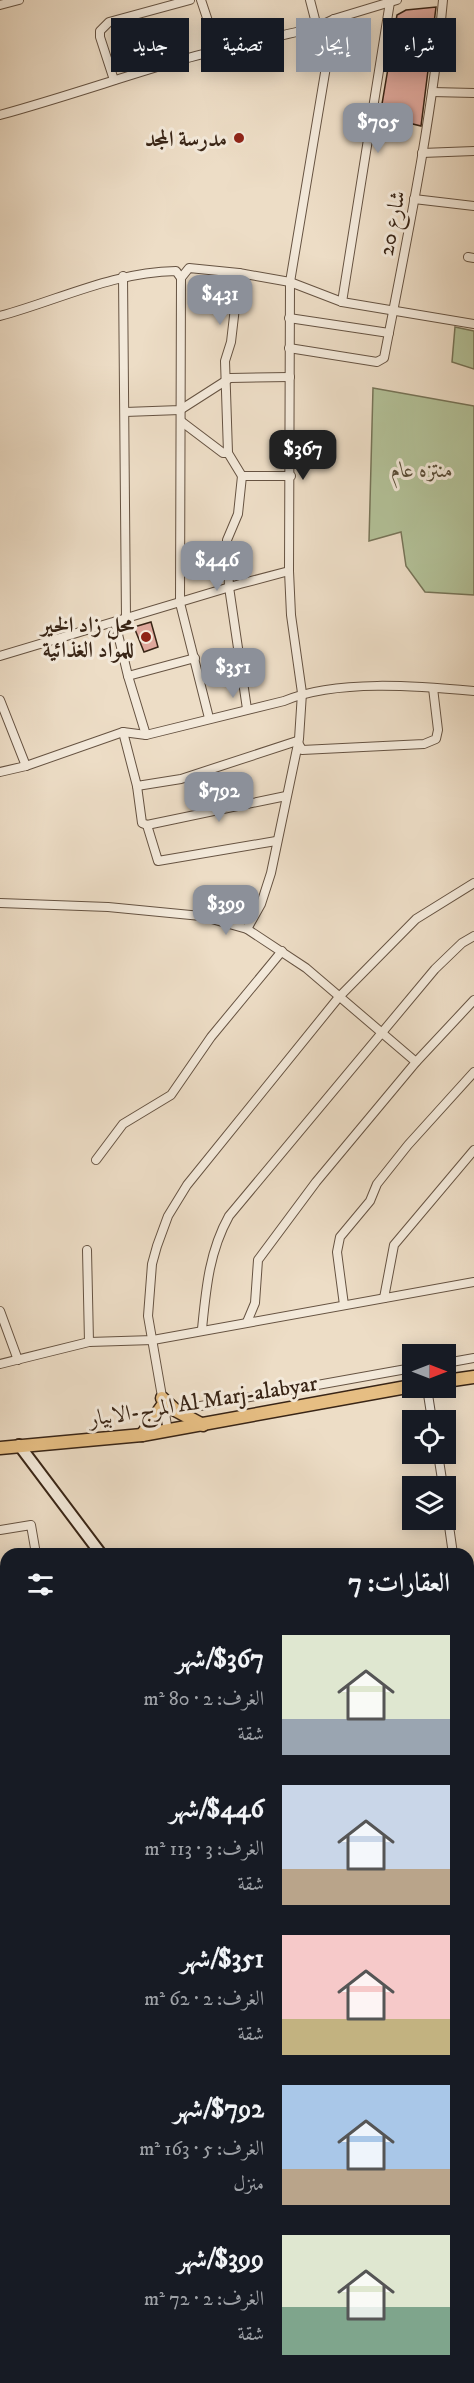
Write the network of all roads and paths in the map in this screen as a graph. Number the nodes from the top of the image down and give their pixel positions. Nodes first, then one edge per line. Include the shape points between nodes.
1 (19, 0) edge
2 (190, 0) edge
3 (201, 0) edge
4 (310, 0) edge
5 (443, 0) edge
6 (393, 1) edge
7 (0, 5) edge
8 (207, 18) edge
9 (315, 18) edge
10 (337, 18) edge
11 (201, 56) edge
12 (325, 72) edge
13 (114, 80) junction
14 (432, 92) junction
15 (474, 93) edge
16 (0, 115) edge
17 (474, 151) edge
18 (422, 153) junction
19 (414, 199) junction
20 (474, 206) edge
21 (238, 273) junction
22 (123, 276) junction
23 (181, 278) junction
24 (290, 282) junction
25 (342, 302) junction
26 (393, 310) junction
27 (0, 316) edge
28 (289, 318) junction
29 (474, 324) edge
30 (389, 333) junction
31 (289, 348) junction
32 (290, 377) junction
33 (225, 380) junction
34 (180, 410) junction
35 (125, 412) junction
36 (182, 422) junction
37 (228, 453) junction
38 (242, 476) junction
39 (291, 476) junction
40 (289, 571) junction
41 (229, 587) junction
42 (180, 603) junction
43 (126, 619) junction
44 (116, 622) junction
45 (0, 656) edge
46 (195, 658) junction
47 (128, 676) junction
48 (433, 688) junction
49 (474, 691) edge
50 (302, 693) junction
51 (0, 700) edge
52 (247, 709) junction
53 (2, 713) edge
54 (209, 718) junction
55 (123, 732) junction
56 (146, 735) junction
57 (297, 741) junction
58 (26, 766) junction
59 (0, 772) edge
60 (137, 786) junction
61 (286, 796) junction
62 (147, 825) junction
63 (276, 840) junction
64 (474, 883) edge
65 (0, 903) edge
66 (247, 929) junction
67 (474, 936) edge
68 (282, 951) junction
69 (339, 997) junction
70 (474, 1000) edge
71 (382, 1033) junction
72 (416, 1062) junction
73 (474, 1072) edge
74 (474, 1150) edge
75 (96, 1160) dead end
76 (87, 1250) dead end
77 (474, 1282) edge
78 (384, 1298) junction
79 (344, 1305) junction
80 (0, 1311) edge
81 (247, 1322) junction
82 (202, 1329) junction
83 (153, 1340) junction
84 (89, 1342) junction
85 (474, 1358) edge
86 (18, 1360) junction
87 (456, 1361) edge
88 (0, 1364) edge
89 (402, 1370) edge
90 (371, 1375) junction
91 (474, 1377) edge
92 (456, 1380) edge
93 (402, 1388) edge
94 (374, 1393) junction
95 (163, 1401) junction
96 (175, 1410) junction
97 (203, 1425) junction
98 (168, 1431) junction
99 (142, 1435) junction
100 (0, 1441) edge
101 (19, 1445) junction
102 (0, 1448) edge
103 (0, 1530) edge
104 (450, 1530) edge
105 (35, 1548) edge
106 (96, 1548) edge
107 (452, 1548) edge

1 - 7 street
2 - 13 street via 103,27 100,37
3 - 8 street
4 - 9 street
5 - 14 street, شارع 20
6 - 10 street
6 - 25 street
11 - 13 street
12 - 24 street
13 - 16 street
14 - 15 street
14 - 18 street, شارع 20
17 - 18 street
18 - 19 street, شارع 20
19 - 20 street
19 - 26 street, شارع 20
21 - 23 street via 189,268
21 - 24 street
21 - 33 street
22 - 23 street via 176,271
22 - 27 street
22 - 35 street
23 - 34 street
24 - 25 street
24 - 28 street
25 - 26 street
26 - 29 street
26 - 30 street, شارع 20
28 - 30 street
28 - 31 street
30 - 31 street, شارع 20 via 380,362
31 - 32 street
32 - 33 street
32 - 39 street
33 - 34 street
33 - 37 street
34 - 35 street
34 - 36 street
35 - 43 street
36 - 37 street
36 - 42 street
37 - 38 street
38 - 39 street
38 - 41 street via 238,514 227,540
39 - 40 street
40 - 41 street
40 - 50 street
41 - 42 street
41 - 52 street
42 - 43 street
42 - 46 street
43 - 44 street
44 - 45 street
44 - 47 street
46 - 47 street
46 - 54 street
47 - 56 street
48 - 49 street
48 - 50 street via 362,687
48 - 57 street via 438,730 436,739 424,744 302,750
50 - 52 street
50 - 57 street
51 - 53 street
52 - 54 street
53 - 58 street
54 - 56 street
55 - 56 street
55 - 58 street
55 - 60 street
57 - 60 street via 181,779
57 - 61 street
58 - 59 street
60 - 62 street via 142,823
61 - 62 street
61 - 63 street
62 - 63 street via 158,861
63 - 66 street via 261,904
64 - 69 street via 416,919
65 - 66 street via 189,915
66 - 68 street
67 - 71 street via 435,969
68 - 69 street
68 - 75 street via 211,1036 171,1095 123,1124
69 - 71 street
69 - 83 street via 214,1148 168,1216 152,1264 148,1300
70 - 72 street
71 - 72 street
71 - 82 street via 228,1216 208,1269
72 - 81 street via 316,1182 258,1260 255,1303
73 - 79 street via 408,1145 340,1237 337,1252
74 - 78 street via 394,1245
76 - 84 street
77 - 78 street
78 - 79 street
79 - 81 street
80 - 86 street
81 - 82 street
82 - 83 street
83 - 84 street
83 - 95 street
84 - 86 street
85 - 87 street
86 - 88 street
89 - 90 street
90 - 94 street
90 - 96 street
91 - 92 main road
93 - 94 main road, المرج-الابيار Al Marj-alabyar
94 - 97 main road, المرج-الابيار Al Marj-alabyar
95 - 96 main road
95 - 98 street
95 - 99 main road
96 - 97 main road
97 - 98 main road, المرج-الابيار Al Marj-alabyar
98 - 99 main road, المرج-الابيار Al Marj-alabyar
99 - 101 main road, المرج-الابيار Al Marj-alabyar
100 - 101 street
101 - 102 main road, المرج-الابيار Al Marj-alabyar
101 - 106 street
103 - 105 street via 31,1525
104 - 107 street

